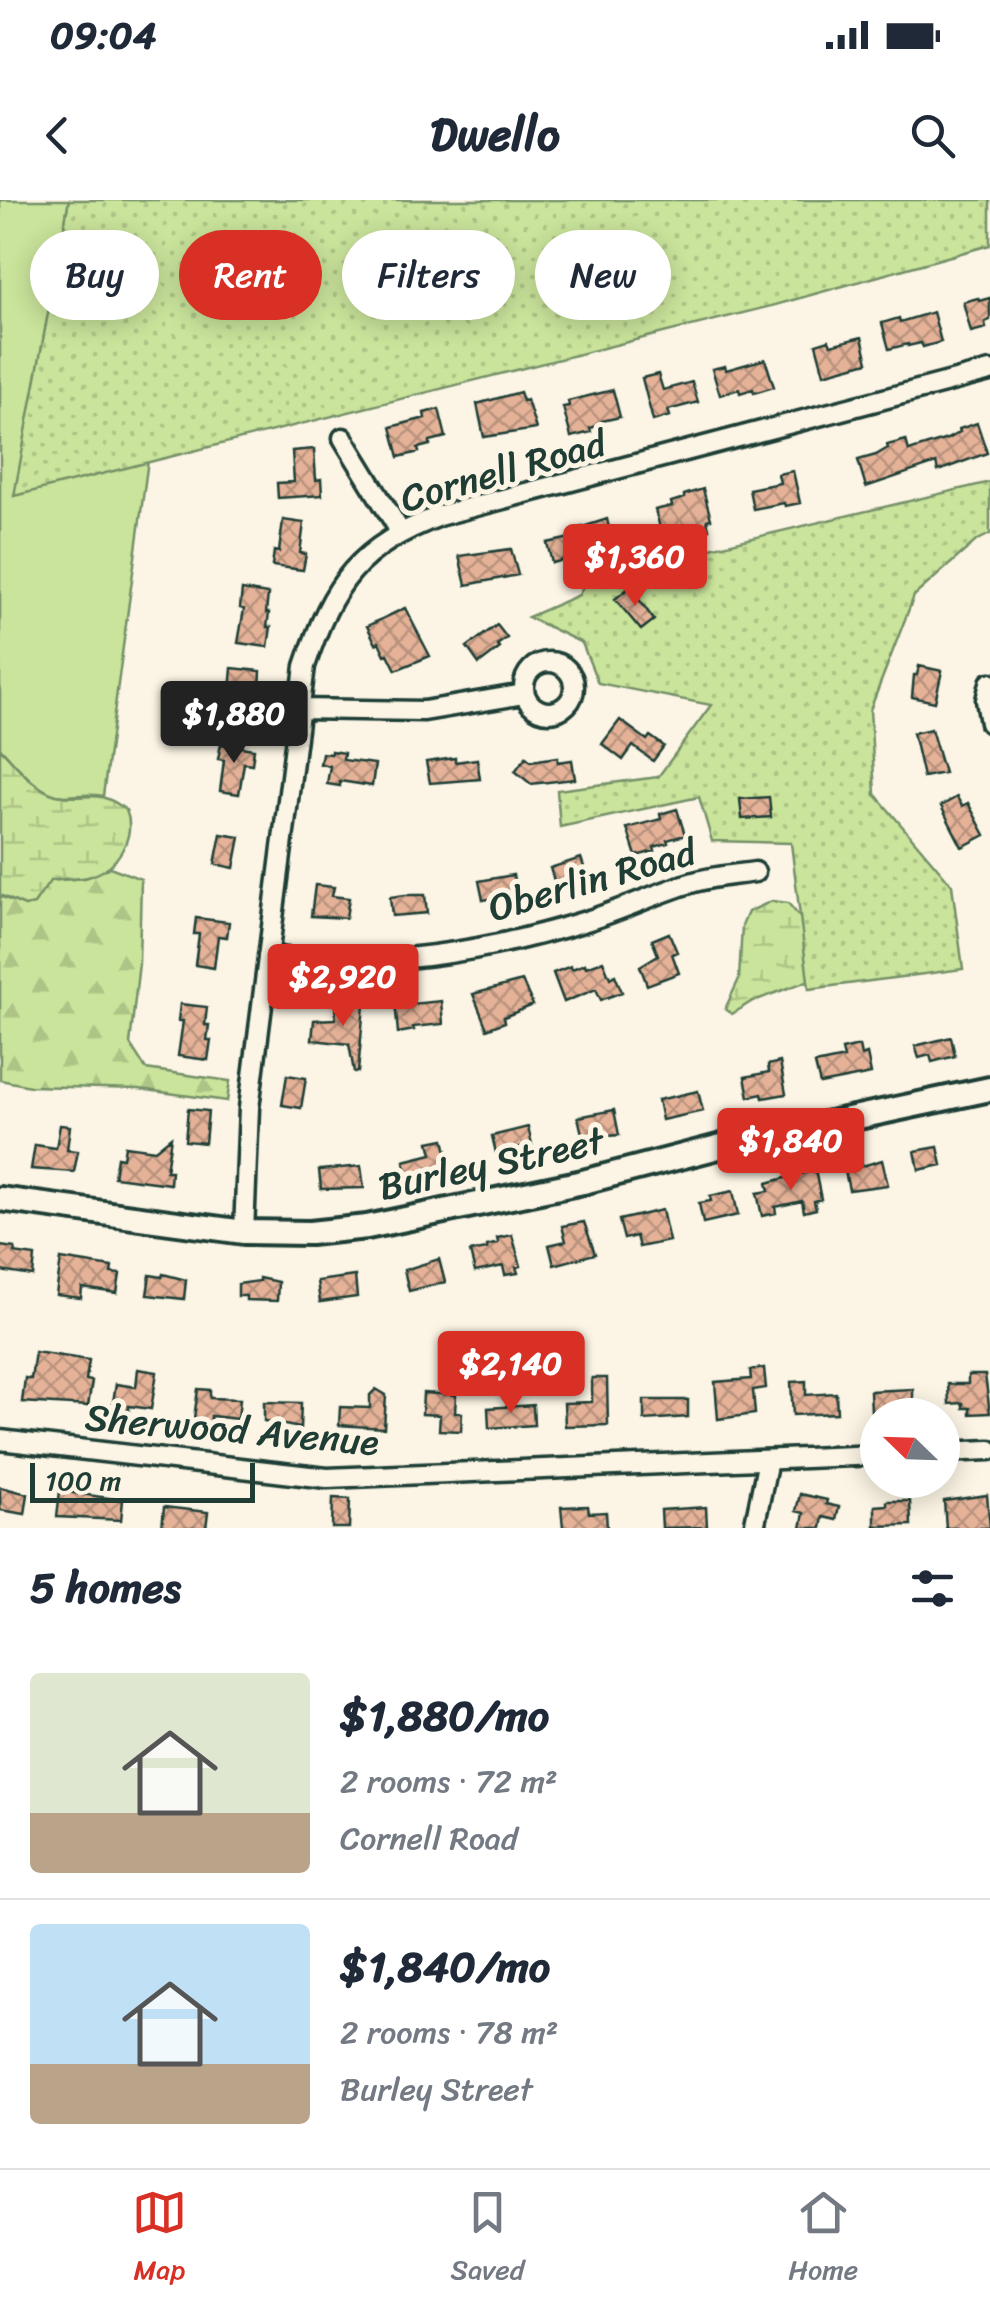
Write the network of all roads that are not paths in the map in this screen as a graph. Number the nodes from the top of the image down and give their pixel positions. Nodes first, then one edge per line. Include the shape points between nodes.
1 (990, 371) edge
2 (343, 438) dead end
3 (400, 533) junction
4 (990, 683) edge
5 (524, 694) dead end
6 (299, 709) junction
7 (990, 723) edge
8 (755, 872) dead end
9 (268, 956) junction
10 (990, 1088) edge
11 (0, 1199) edge
12 (244, 1232) junction
13 (0, 1440) edge
14 (990, 1450) edge
15 (960, 1451) edge
16 (860, 1456) edge
17 (768, 1460) junction
18 (754, 1528) edge

1 - 3 street, Cornell Road via 442,515
2 - 3 street
3 - 6 street, Cornell Road via 362,560 334,596 305,666
4 - 7 street
5 - 6 street via 424,711
6 - 9 street, Cornell Road
8 - 9 street, Oberlin Road via 689,883 551,932 464,951 400,960
9 - 12 street, Cornell Road via 248,1108
10 - 12 main road, Burley Street via 366,1227
11 - 12 main road, Burley Street
13 - 17 street, Sherwood Avenue via 327,1478
14 - 15 street
16 - 17 street, Sherwood Avenue
17 - 18 street

